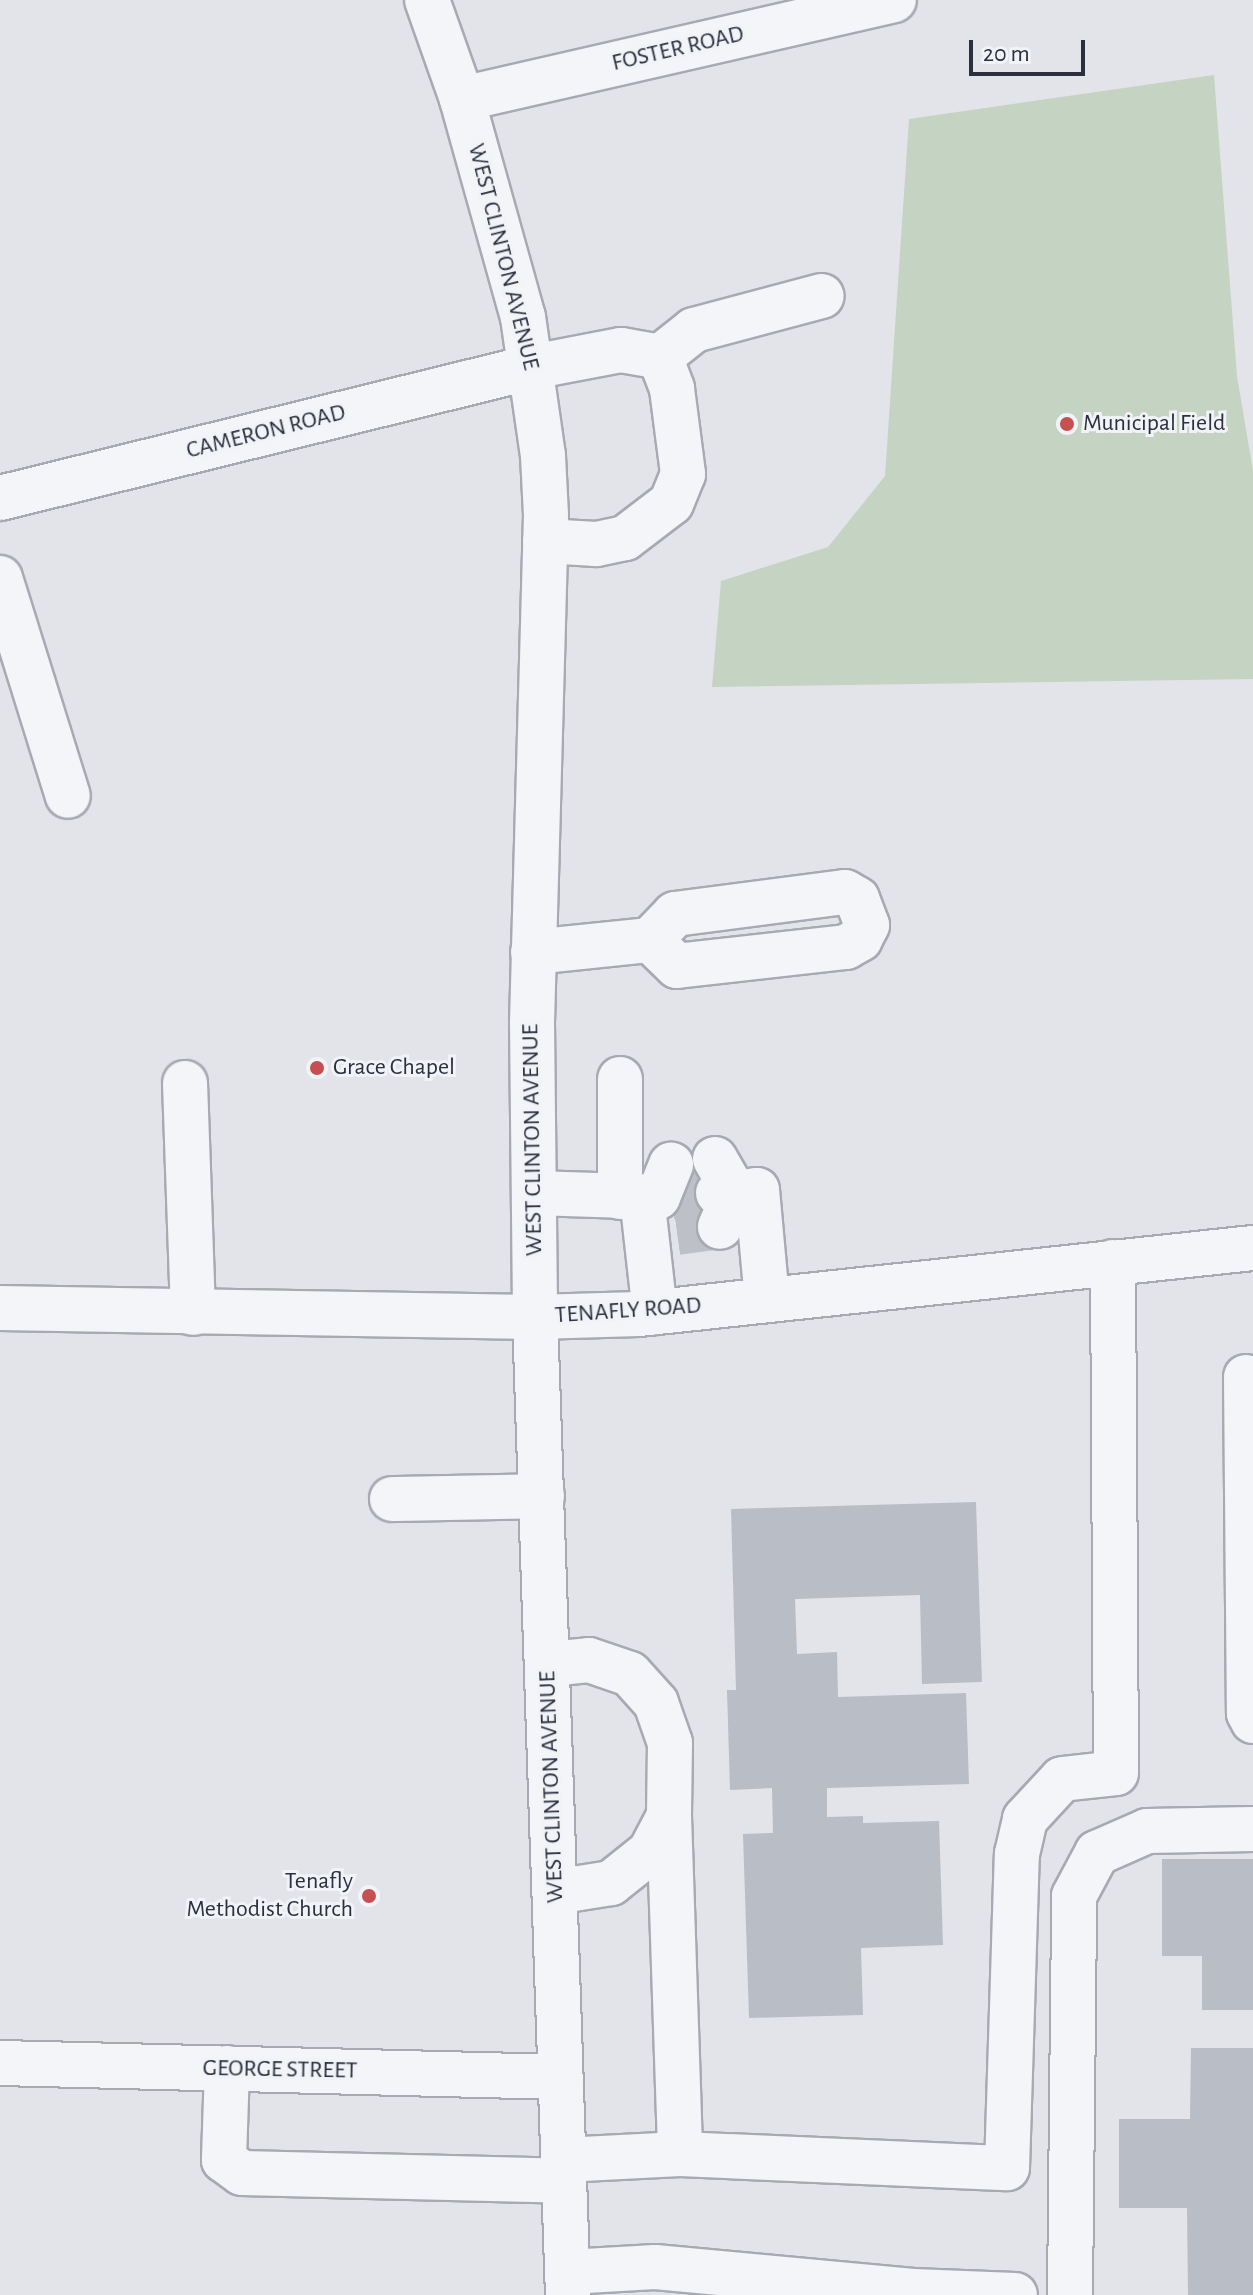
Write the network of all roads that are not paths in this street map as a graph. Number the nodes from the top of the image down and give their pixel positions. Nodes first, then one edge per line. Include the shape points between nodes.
1 (427, 0) edge
2 (894, 0) edge
3 (462, 99) junction
4 (822, 296) dead end
5 (660, 357) junction
6 (532, 367) junction
7 (0, 498) edge
8 (545, 541) junction
9 (0, 578) edge
10 (68, 796) dead end
11 (650, 940) dead end
12 (533, 952) junction
13 (620, 1079) dead end
14 (185, 1083) dead end
15 (534, 1193) junction
16 (722, 1193) tunnel mouth
17 (657, 1198) junction
18 (1253, 1248) edge
19 (1113, 1262) junction
20 (767, 1300) junction
21 (0, 1308) edge
22 (655, 1312) junction
23 (193, 1313) junction
24 (535, 1317) junction
25 (1246, 1377) dead end
26 (542, 1496) junction
27 (392, 1499) dead end
28 (549, 1664) junction
29 (1253, 1721) edge
30 (669, 1816) junction
31 (1253, 1829) edge
32 (555, 1892) junction
33 (0, 2063) edge
34 (227, 2068) junction
35 (560, 2077) junction
36 (680, 2154) junction
37 (564, 2170) junction
38 (568, 2284) edge
39 (913, 2293) edge
40 (1015, 2295) edge
41 (1070, 2295) edge

1 - 3 street, WEST CLINTON AVENUE
2 - 3 street, FOSTER ROAD
3 - 6 street, WEST CLINTON AVENUE
4 - 5 street via 694,330
5 - 6 street, CAMERON ROAD via 621,350
5 - 8 street via 672,389 683,474 671,503 625,538 596,544
6 - 7 street, CAMERON ROAD
6 - 8 street, WEST CLINTON AVENUE via 543,456
8 - 12 street, WEST CLINTON AVENUE
9 - 10 street
11 - 12 street
12 - 15 street, WEST CLINTON AVENUE
13 - 17 street
14 - 23 street
15 - 17 street
15 - 24 street, WEST CLINTON AVENUE
16 - 20 street via 757,1190
17 - 22 street
18 - 19 street, TENAFLY ROAD
19 - 20 street, TENAFLY ROAD
19 - 36 street via 1116,1773 1062,1779 1025,1819 1017,1854 1007,2168
20 - 22 street, TENAFLY ROAD
21 - 23 street, TENAFLY ROAD
22 - 24 street, TENAFLY ROAD
23 - 24 street, TENAFLY ROAD
24 - 26 street, WEST CLINTON AVENUE
25 - 29 street
26 - 27 street
26 - 28 street, WEST CLINTON AVENUE
28 - 30 street via 589,1660 611,1665 644,1687 670,1743
28 - 32 street, WEST CLINTON AVENUE
30 - 32 street via 663,1835 629,1872 592,1889
30 - 36 street
31 - 41 street via 1147,1831 1097,1853 1074,1896
32 - 35 street, WEST CLINTON AVENUE
33 - 34 street, GEORGE STREET
34 - 35 street, GEORGE STREET
34 - 37 street via 224,2160 242,2173
35 - 37 street, WEST CLINTON AVENUE
36 - 37 street
37 - 38 street, WEST CLINTON AVENUE
38 - 39 street via 655,2267
39 - 40 street

